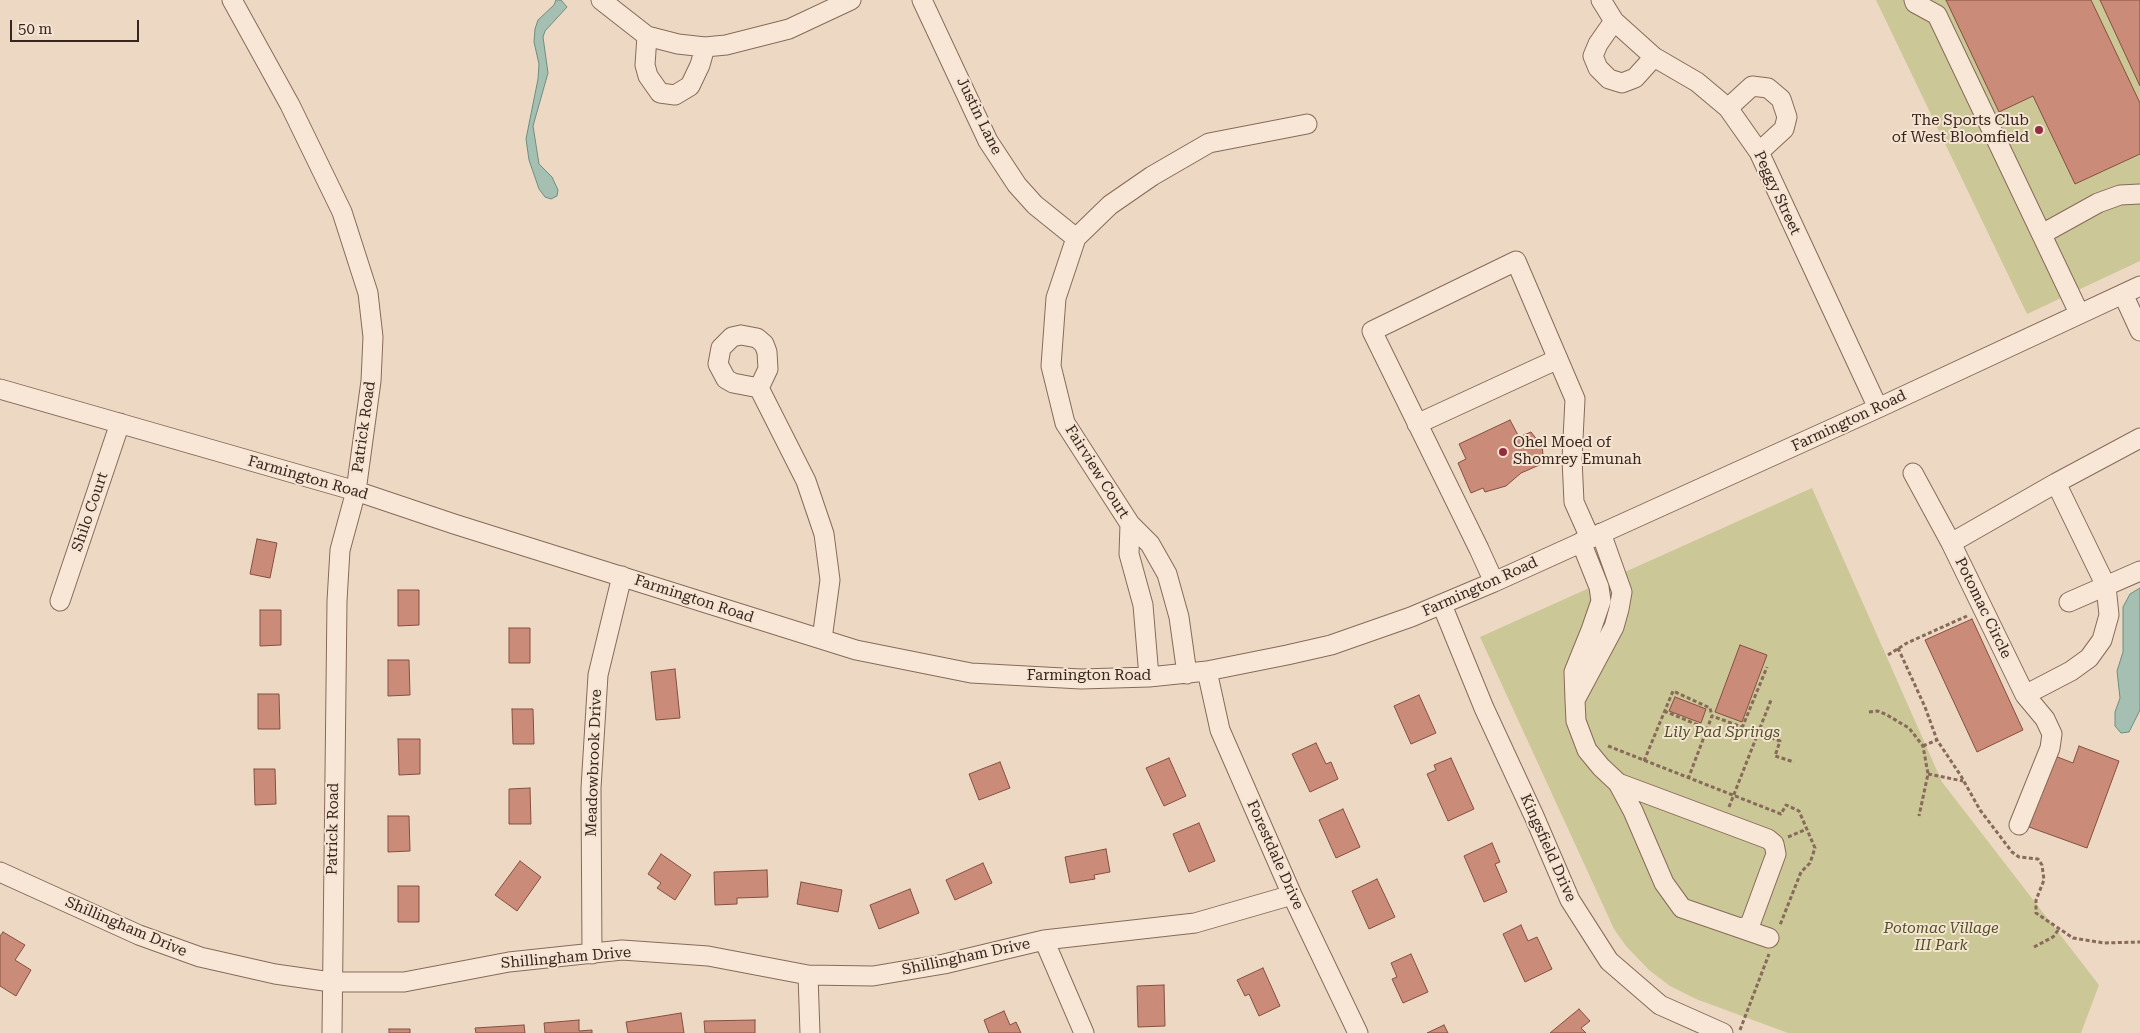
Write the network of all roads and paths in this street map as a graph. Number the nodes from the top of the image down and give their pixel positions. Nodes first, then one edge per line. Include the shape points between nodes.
1 (232, 0) edge
2 (601, 0) edge
3 (851, 0) edge
4 (922, 0) edge
5 (1601, 0) edge
6 (1914, 0) edge
7 (1614, 21) junction
8 (647, 36) junction
9 (705, 47) junction
10 (1654, 58) junction
11 (1728, 108) junction
12 (1307, 124) dead end
13 (1759, 152) junction
14 (2140, 194) edge
15 (2042, 234) junction
16 (1076, 238) junction
17 (2132, 290) edge
18 (2079, 314) junction
19 (2140, 331) edge
20 (1558, 359) junction
21 (759, 388) dead end
22 (0, 389) edge
23 (1878, 408) junction
24 (120, 423) junction
25 (1417, 424) junction
26 (2140, 438) edge
27 (1913, 473) dead end
28 (2056, 483) junction
29 (356, 491) junction
30 (1130, 524) junction
31 (1590, 538) junction
32 (1951, 543) junction
33 (2140, 571) edge
34 (622, 576) junction
35 (1494, 582) junction
36 (2106, 586) junction
37 (60, 601) dead end
38 (2069, 602) dead end
39 (1442, 605) junction
40 (1984, 608) junction
41 (822, 639) junction
42 (1888, 655) dead end
43 (1766, 667) dead end
44 (1207, 671) junction
45 (1187, 674) junction
46 (1149, 677) junction
47 (2025, 695) junction
48 (1771, 700) dead end
49 (1664, 711) junction
50 (1869, 712) dead end
51 (1712, 716) junction
52 (1742, 728) junction
53 (1708, 729) junction
54 (1758, 734) junction
55 (1937, 740) dead end
56 (1923, 746) junction
57 (1644, 761) dead end
58 (1794, 762) dead end
59 (1928, 774) junction
60 (1688, 779) dead end
61 (1964, 781) dead end
62 (1618, 783) junction
63 (1919, 816) dead end
64 (1724, 822) junction
65 (2019, 825) dead end
66 (0, 872) edge
67 (1292, 894) junction
68 (1740, 928) junction
69 (2059, 929) dead end
70 (1769, 938) dead end
71 (1044, 940) junction
72 (2034, 947) dead end
73 (592, 954) junction
74 (808, 975) junction
75 (331, 982) junction
76 (332, 1033) edge
77 (810, 1033) edge
78 (1084, 1033) edge
79 (1358, 1033) edge
80 (1723, 1033) edge

1 - 29 street, Patrick Road via 290,105 342,212 368,293 373,338 371,381
2 - 8 street
3 - 9 street via 789,29
4 - 16 street, Justin Lane via 988,141 1035,205
5 - 7 street, Peggy Street
6 - 15 street via 1937,16
7 - 10 street, Peggy Street
7 - 10 street via 1593,56 1598,68 1609,79 1622,83 1635,78
8 - 9 street
8 - 9 street via 646,70 660,93 675,95 690,86
10 - 11 street, Peggy Street via 1697,82
11 - 13 street, Peggy Street
11 - 13 street via 1752,86 1768,88 1781,100 1787,116 1784,129
12 - 16 street, Fairview Court via 1209,143 1145,180 1110,205
13 - 23 street, Peggy Street
14 - 15 street via 2098,203
15 - 18 street
16 - 30 street, Fairview Court via 1056,298 1051,366 1065,423
17 - 18 street, Farmington Road
17 - 19 street
18 - 23 street, Farmington Road
20 - 25 street
20 - 25 street via 1516,261 1372,331
20 - 31 street via 1575,399 1574,502
21 - 41 street via 806,480 824,534 830,580
22 - 24 street, Farmington Road
23 - 31 street, Farmington Road
24 - 29 street, Farmington Road
24 - 37 street, Shilo Court
25 - 35 street
26 - 28 street, Potomac Circle
27 - 32 street
28 - 32 street, Potomac Circle
28 - 36 street
29 - 34 street, Farmington Road
29 - 75 street, Patrick Road via 340,550 337,601
30 - 45 street, Fairview Court via 1150,544 1167,574
30 - 46 street, Fairview Court via 1129,554 1143,605
31 - 35 street, Farmington Road
31 - 62 street via 1622,592 1614,626 1594,645 1574,672 1576,720 1587,750
32 - 40 street, Potomac Circle
33 - 36 street
34 - 41 street, Farmington Road
34 - 73 street, Meadowbrook Drive via 598,675 591,788
35 - 39 street, Farmington Road
36 - 38 street
36 - 47 street via 2109,615 2102,640 2089,658
39 - 44 street, Farmington Road via 1331,645
39 - 80 street, Kingsfield Drive via 1570,900 1609,961 1660,1005
40 - 42 path
40 - 47 street, Potomac Circle
41 - 46 street, Farmington Road via 856,650 971,673 1081,679
43 - 52 path
44 - 45 street, Farmington Road
44 - 67 street, Forestdale Drive via 1220,730
45 - 46 street, Farmington Road
47 - 65 street, Potomac Circle via 2045,718 2052,734 2050,748
48 - 54 path
49 - 51 path via 1672,691 1710,708
49 - 53 path
49 - 57 path
50 - 56 path via 1878,711 1909,728
51 - 52 path
51 - 53 path
52 - 54 path
53 - 60 path
54 - 58 path via 1780,741 1775,756
54 - 64 path
55 - 56 path
56 - 59 path
59 - 61 path
59 - 63 path
62 - 64 street
62 - 68 street via 1664,883 1682,908
64 - 68 street via 1768,839 1774,844 1776,854 1751,922
66 - 75 street, Shillingham Drive via 139,935 200,957 275,974
67 - 71 street, Shillingham Drive via 1195,923
67 - 79 street, Forestdale Drive
68 - 70 street
69 - 72 path via 2053,937
71 - 74 street, Shillingham Drive via 944,964 873,976
71 - 78 street
73 - 74 street, Shillingham Drive via 622,950 708,956
73 - 75 street, Shillingham Drive via 509,962 404,982
74 - 77 street
75 - 76 street, Patrick Road

